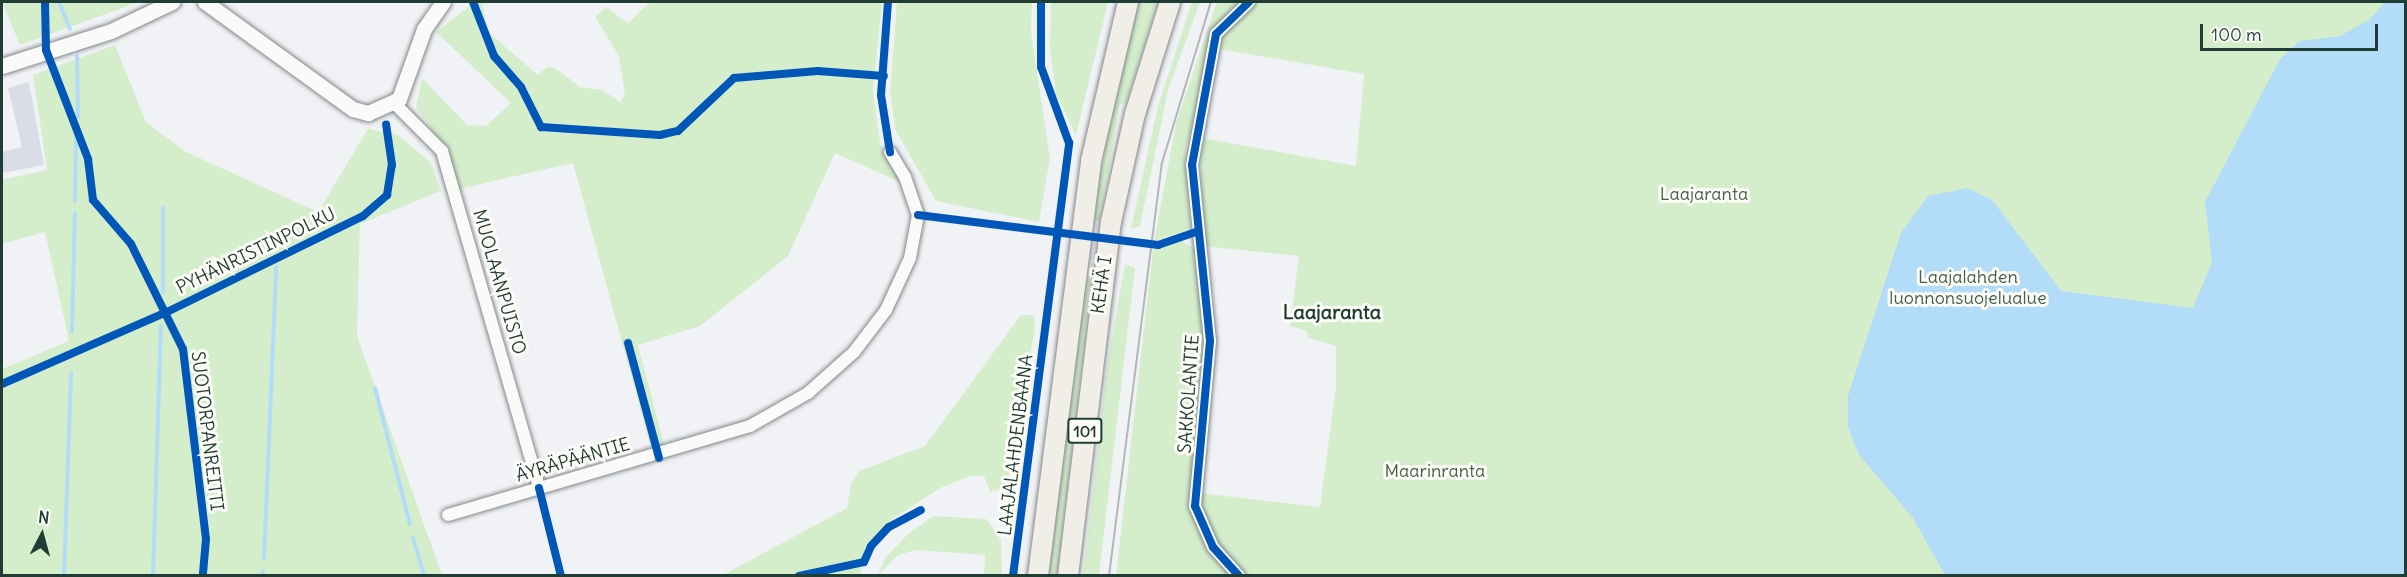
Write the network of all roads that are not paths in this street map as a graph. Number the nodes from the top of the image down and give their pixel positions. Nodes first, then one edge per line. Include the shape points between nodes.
1 (172, 2) edge
2 (206, 2) edge
3 (443, 2) edge
4 (1128, 2) edge
5 (1170, 2) edge
6 (1249, 2) edge
7 (2, 66) edge
8 (395, 104) junction
9 (890, 152) dead end
10 (539, 488) junction
11 (448, 515) dead end
12 (1038, 576) edge
13 (1068, 576) edge
14 (1239, 576) edge

1 - 7 street via 111,31
2 - 8 street via 353,108 368,113
3 - 8 street via 424,29
4 - 12 highway, KEHÄ I via 1102,102 1082,218
5 - 13 highway, KEHÄ I / 101 via 1135,114 1111,222
6 - 14 street, SAKKOLANTIE via 1216,34 1192,165 1210,341 1195,506 1213,547
8 - 10 street, MUOLAANPUISTO via 436,142 445,159
9 - 10 street, ÄYRÄPÄÄNTIE via 915,203 917,235 896,294 854,352 808,393 750,426
10 - 11 street, ÄYRÄPÄÄNTIE

